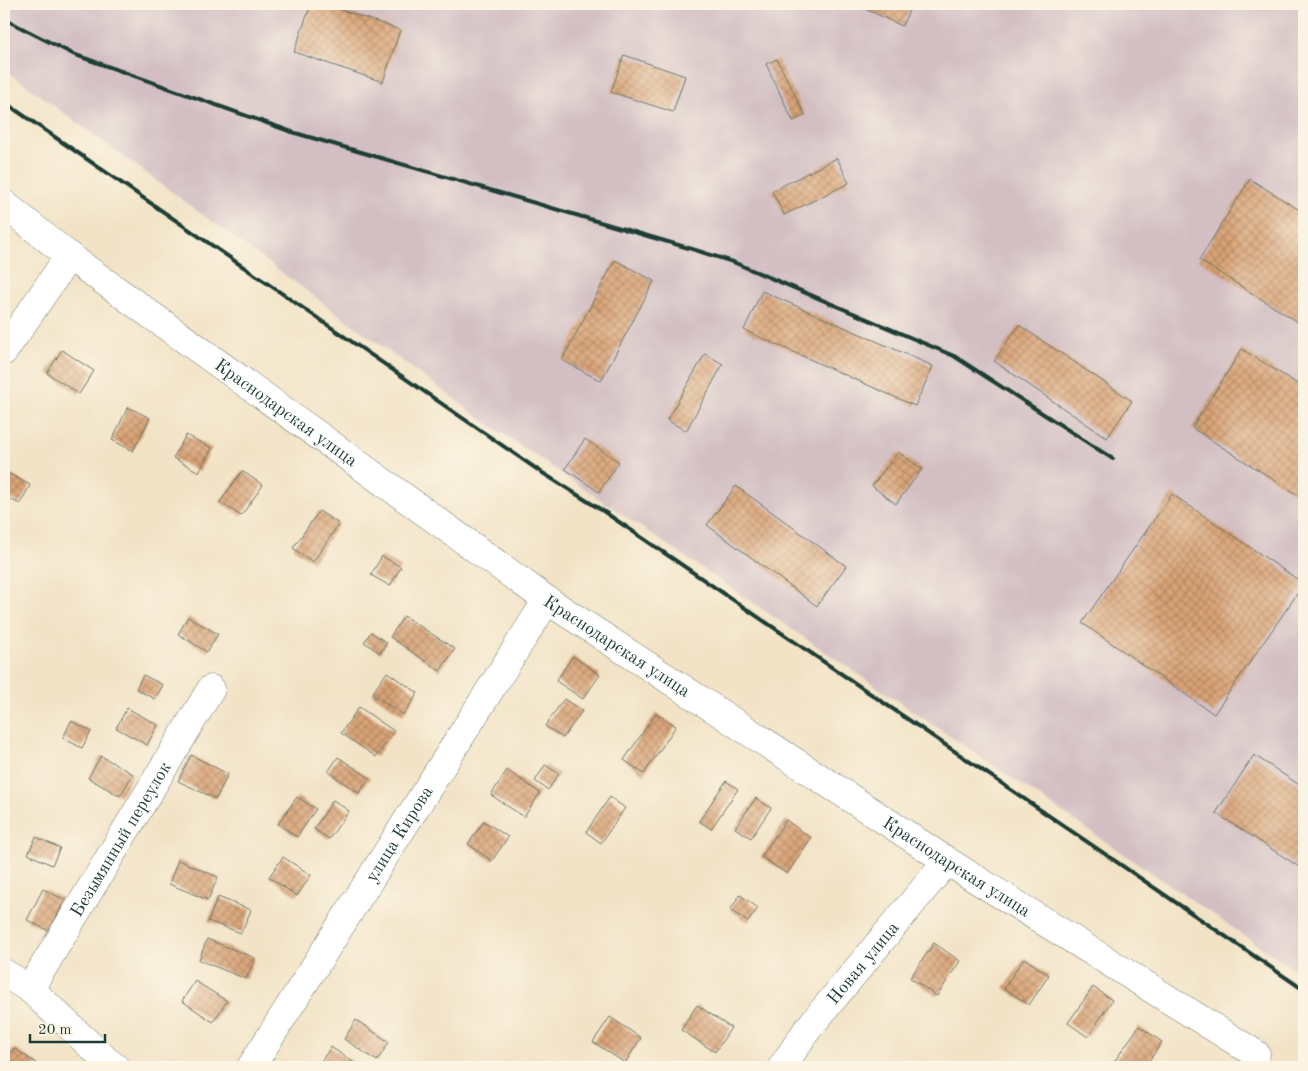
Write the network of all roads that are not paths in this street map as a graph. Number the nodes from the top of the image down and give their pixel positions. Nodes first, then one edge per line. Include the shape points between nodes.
1 (4, 204) edge
2 (69, 256) junction
3 (4, 351) edge
4 (547, 600) junction
5 (211, 690) dead end
6 (947, 861) junction
7 (4, 973) edge
8 (30, 989) junction
9 (1256, 1054) dead end
10 (115, 1067) edge
11 (251, 1067) edge
12 (782, 1067) edge

1 - 2 street, Краснодарская улица
2 - 3 street
2 - 4 street, Краснодарская улица
4 - 6 street, Краснодарская улица
4 - 11 street, улица Кирова
5 - 8 street, Безымянный переулок
6 - 9 street, Краснодарская улица
6 - 12 street, Новая улица via 808,1030
7 - 8 street
8 - 10 street

